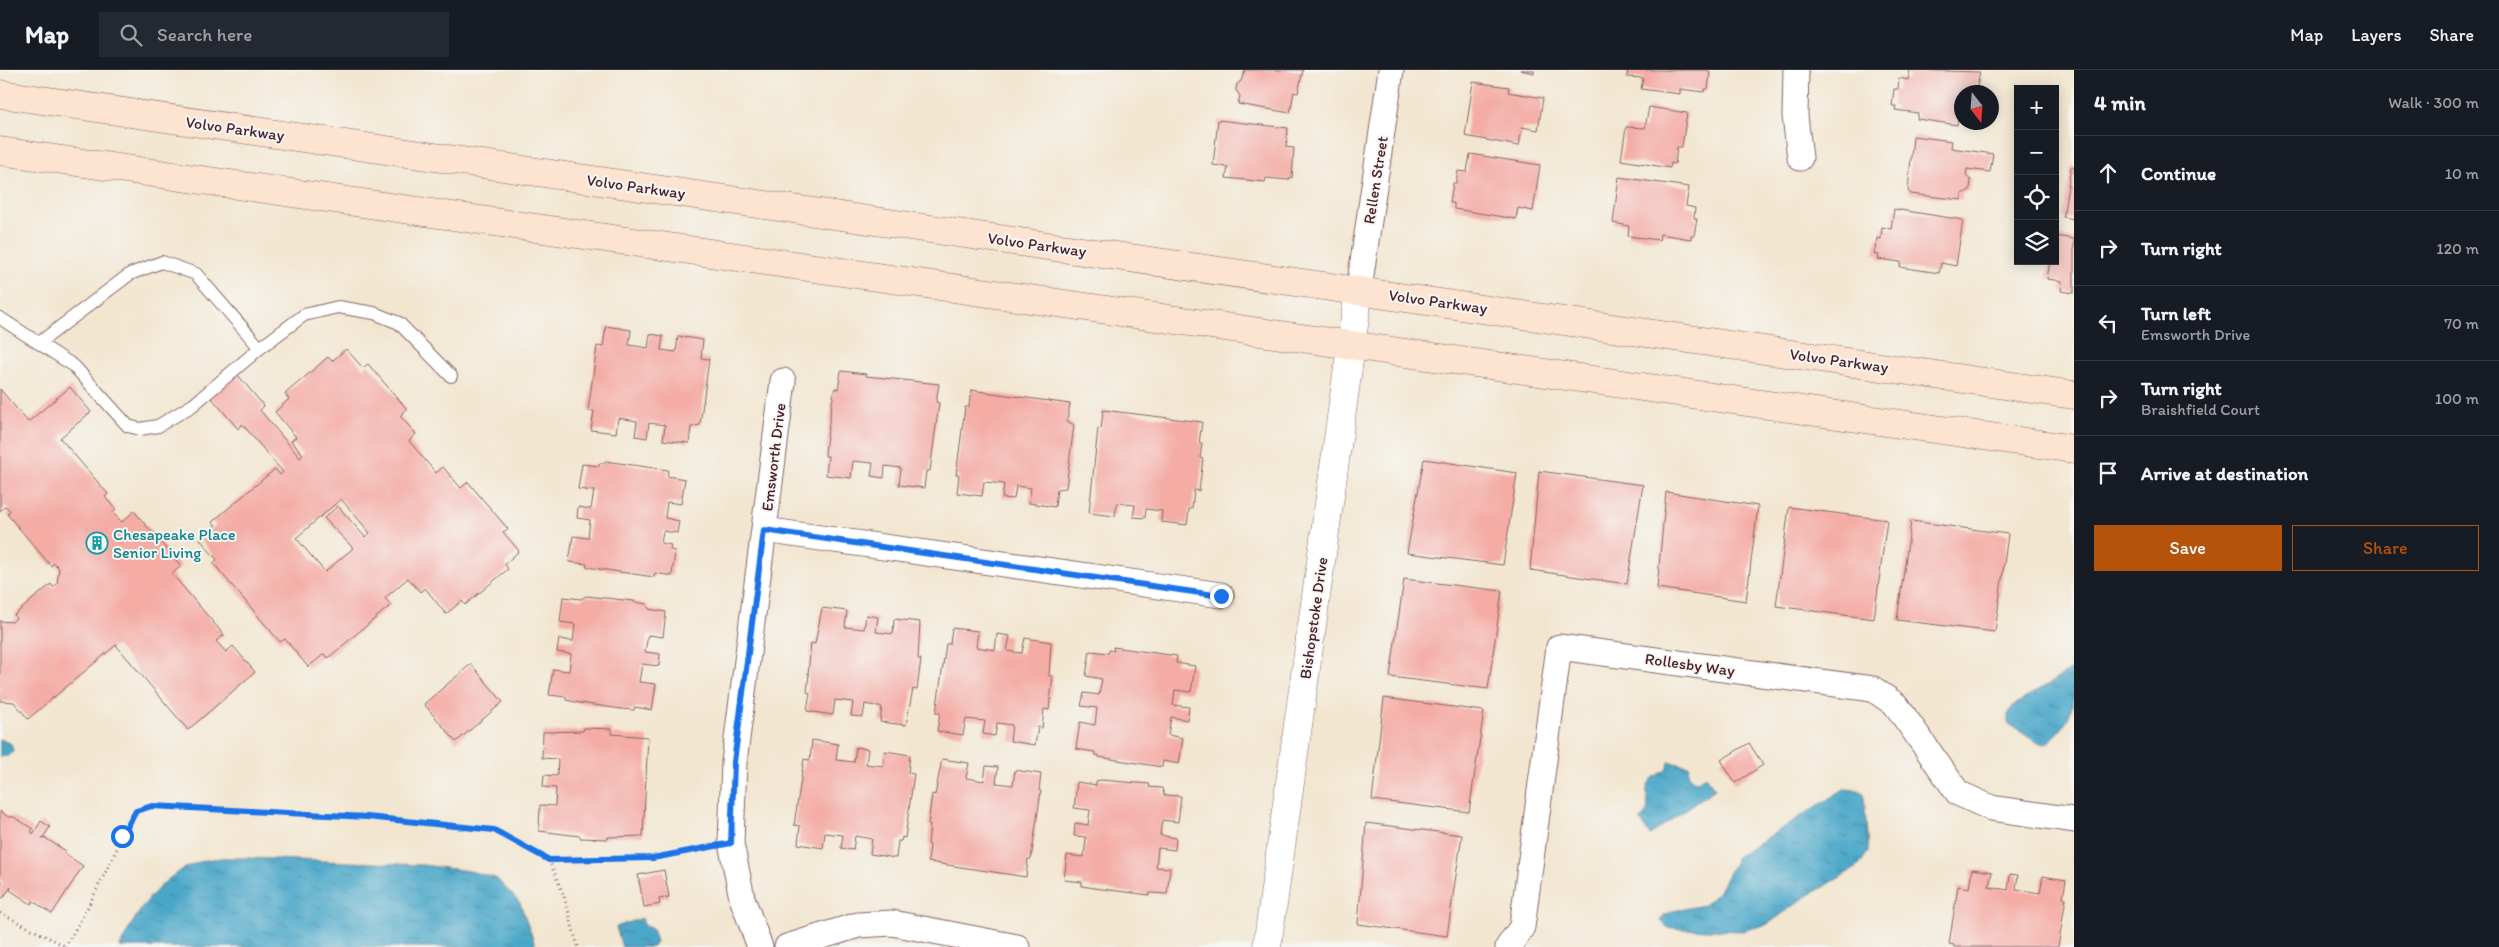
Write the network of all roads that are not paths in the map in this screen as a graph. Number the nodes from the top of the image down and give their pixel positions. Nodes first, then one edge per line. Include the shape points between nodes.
1 (1392, 70) edge
2 (1796, 70) edge
3 (0, 94) edge
4 (0, 151) edge
5 (1800, 158) dead end
6 (1358, 289) junction
7 (0, 318) edge
8 (39, 343) junction
9 (1350, 346) junction
10 (260, 348) junction
11 (451, 376) dead end
12 (783, 381) dead end
13 (2074, 395) edge
14 (2074, 450) edge
15 (764, 530) junction
16 (1221, 596) dead end
17 (2074, 820) edge
18 (760, 947) edge
19 (788, 947) edge
20 (1017, 947) edge
21 (1267, 947) edge
22 (1508, 947) edge

1 - 6 street, Rellen Street
2 - 5 street via 1795,116
3 - 6 main road, Volvo Parkway
4 - 9 main road
6 - 9 street, Bishopstoke Drive
6 - 13 main road, Volvo Parkway
7 - 8 lane
8 - 10 lane via 74,366 128,426 140,429 158,426 193,405
8 - 10 lane via 130,274 162,262 196,274
9 - 14 main road
9 - 21 street, Bishopstoke Drive
10 - 11 lane via 304,315 338,307 374,313 399,323
12 - 15 street, Emsworth Drive
15 - 16 street
15 - 18 street, Emsworth Drive via 734,762 731,843 742,898
17 - 22 street, Rollesby Way via 1991,808 1958,793 1896,705 1873,689 1559,647 1522,928
19 - 20 street via 858,925 892,924

